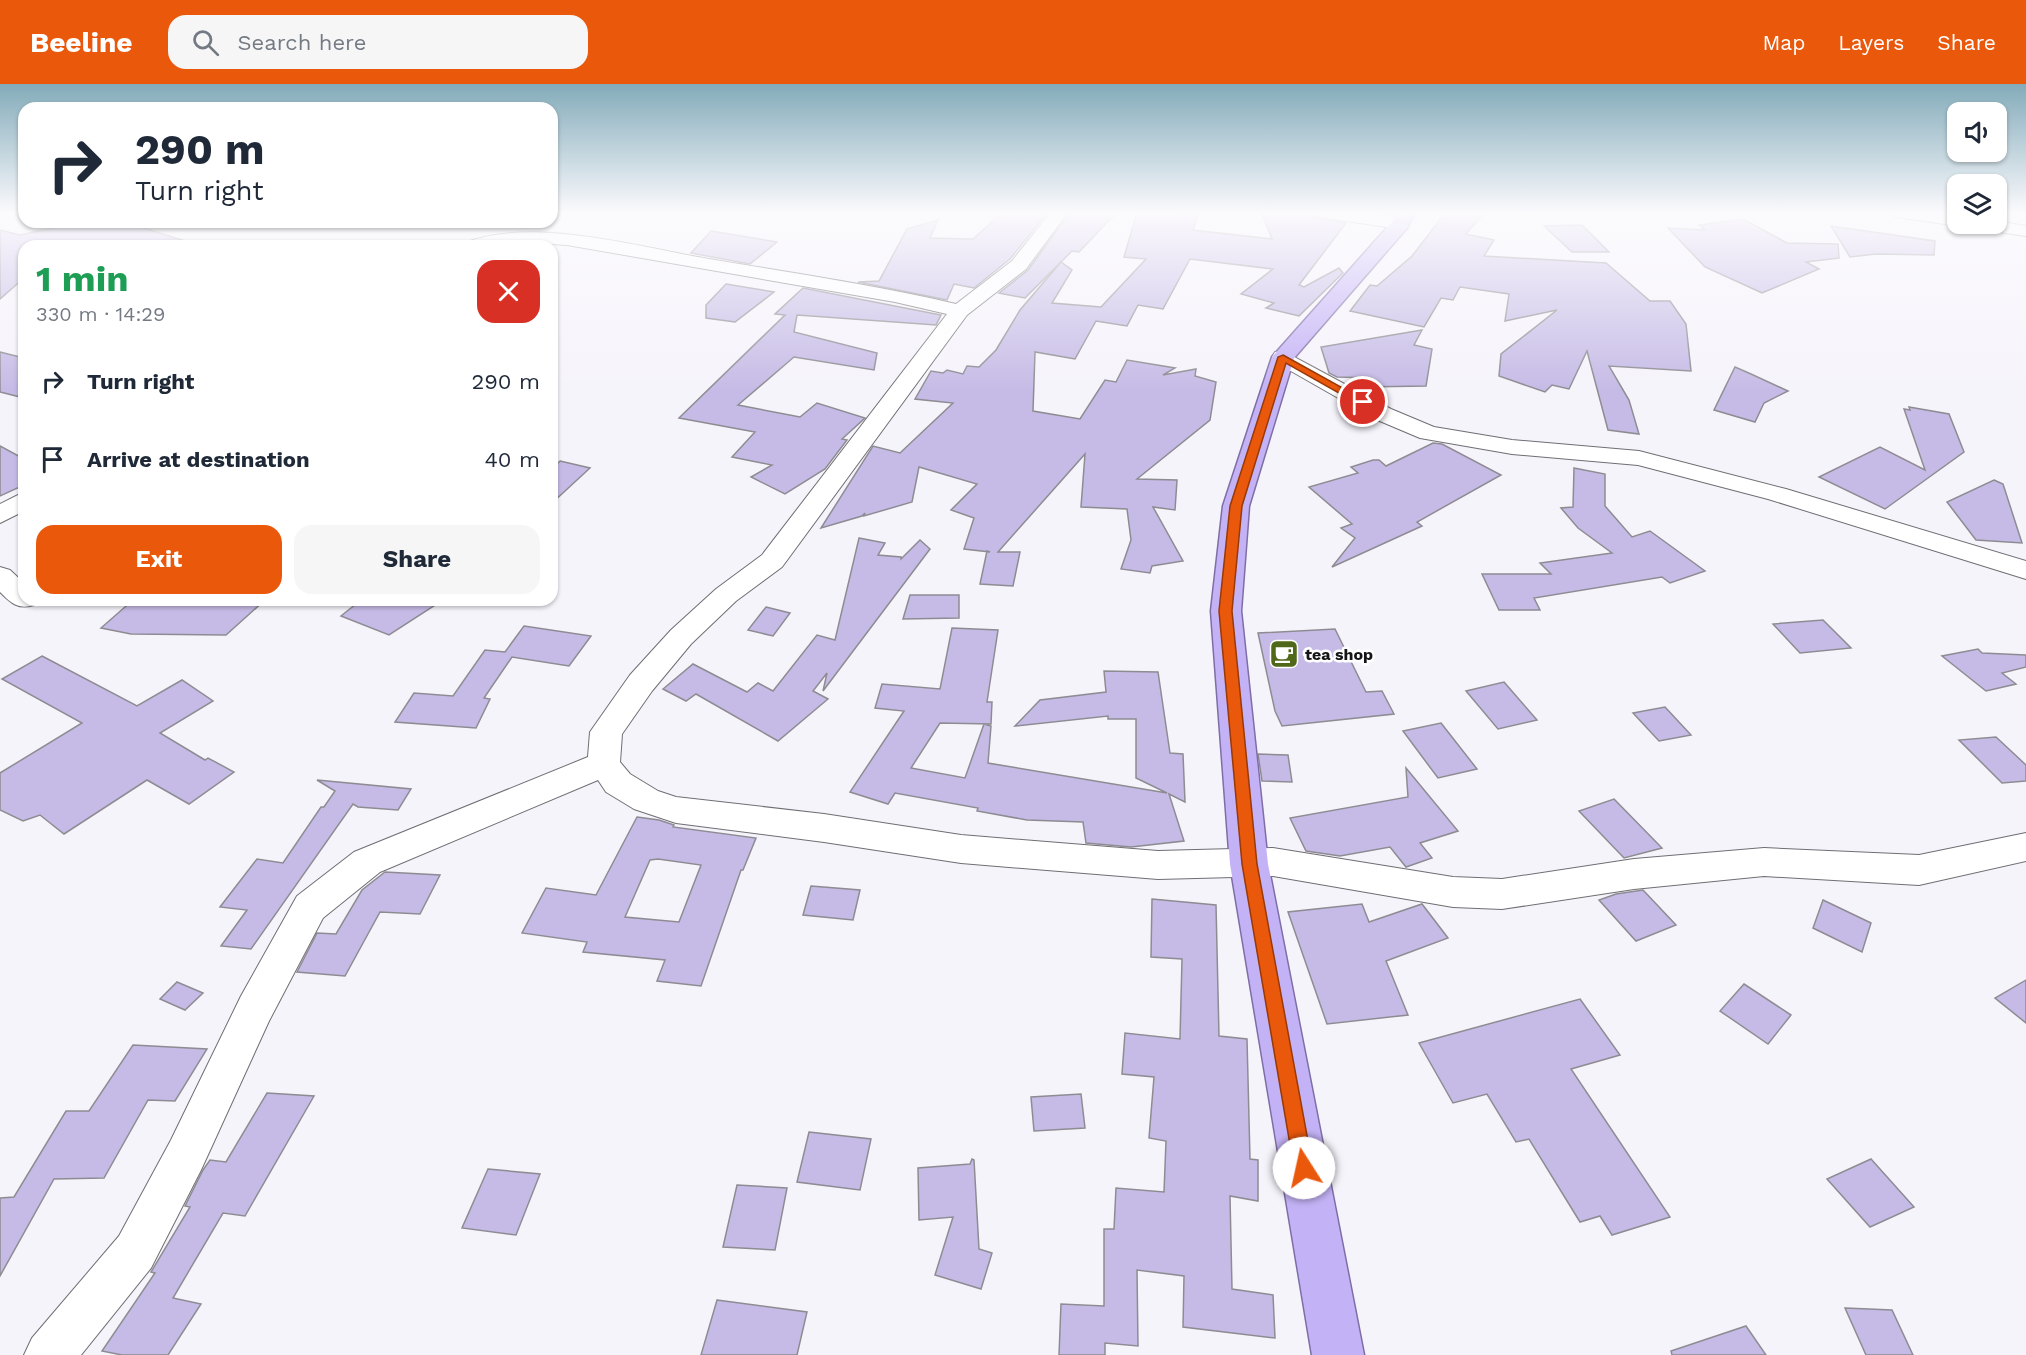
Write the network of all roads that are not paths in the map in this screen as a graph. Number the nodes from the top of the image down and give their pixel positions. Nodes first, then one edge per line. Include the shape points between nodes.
1 (751, 271) edge
2 (1011, 271) edge
3 (1357, 271) edge
4 (960, 311) junction
5 (1283, 357) junction
6 (18, 504) edge
7 (0, 515) edge
8 (2026, 570) edge
9 (0, 576) edge
10 (18, 593) edge
11 (604, 764) junction
12 (2026, 847) edge
13 (1249, 864) junction
14 (49, 1355) edge
15 (1338, 1355) edge

1 - 4 street
2 - 4 street
3 - 5 highway
4 - 11 street via 772,561 726,595 640,683 606,732
5 - 8 street via 1383,414 1428,433 1512,447 1639,458 1777,494
5 - 13 highway via 1236,506 1226,611
6 - 7 street
9 - 10 street
11 - 13 street via 618,783 646,800 676,810 961,849 1158,865
11 - 14 street via 367,862 310,907 135,1252
12 - 13 street via 1918,870 1764,862 1634,874 1502,894 1453,892 1273,862
13 - 15 highway

